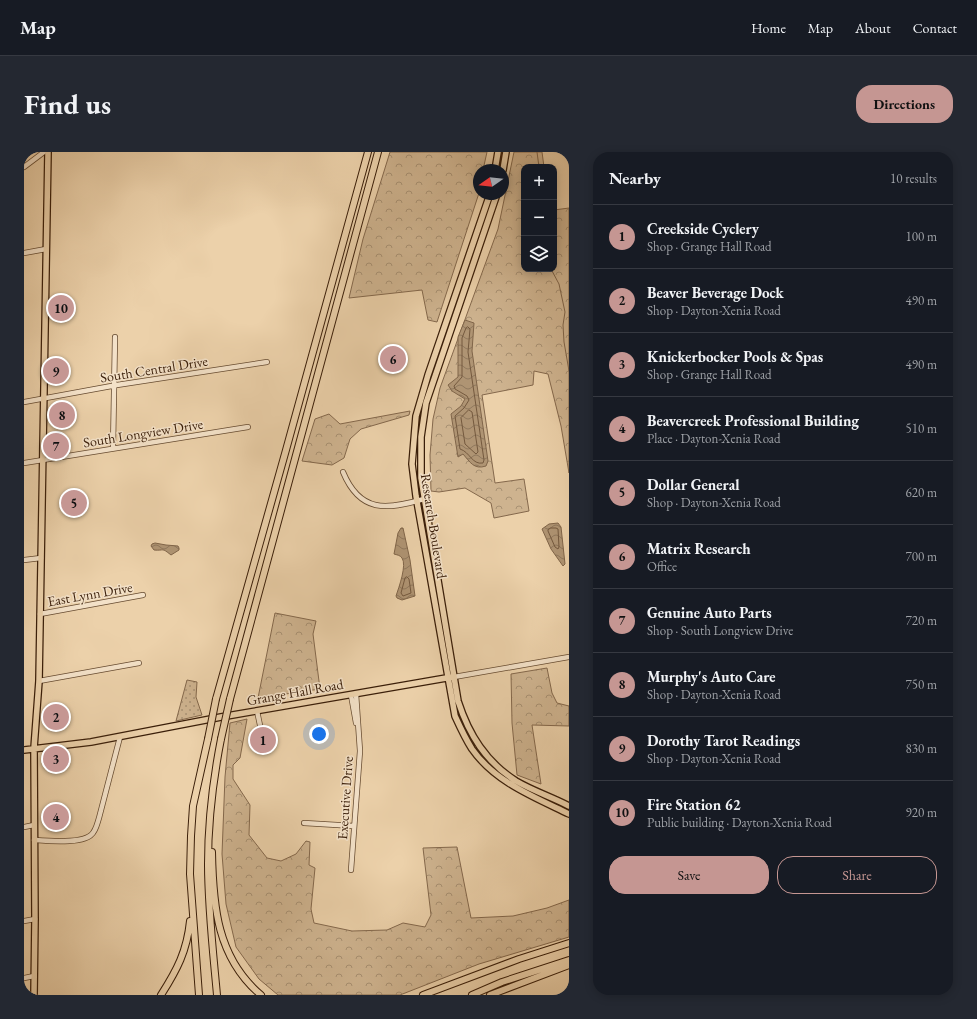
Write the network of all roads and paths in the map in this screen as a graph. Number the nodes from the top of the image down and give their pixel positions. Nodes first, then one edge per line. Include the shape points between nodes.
1 (44, 152) edge
2 (48, 152) edge
3 (368, 152) edge
4 (378, 152) edge
5 (498, 152) edge
6 (506, 152) edge
7 (496, 164) edge
8 (504, 164) edge
9 (24, 167) edge
10 (488, 200) edge
11 (495, 200) edge
12 (46, 249) junction
13 (24, 253) edge
14 (115, 337) dead end
15 (267, 362) dead end
16 (114, 386) junction
17 (44, 398) junction
18 (24, 402) edge
19 (248, 427) dead end
20 (113, 448) junction
21 (43, 461) junction
22 (24, 463) edge
23 (343, 472) dead end
24 (424, 499) junction
25 (416, 501) junction
26 (41, 558) junction
27 (24, 560) edge
28 (143, 595) dead end
29 (40, 614) junction
30 (569, 657) edge
31 (139, 663) dead end
32 (451, 678) junction
33 (39, 681) junction
34 (353, 695) junction
35 (257, 711) junction
36 (261, 730) dead end
37 (120, 737) junction
38 (34, 748) junction
39 (24, 750) edge
40 (217, 762) junction
41 (202, 766) junction
42 (569, 806) edge
43 (569, 814) edge
44 (304, 823) dead end
45 (34, 826) junction
46 (354, 826) junction
47 (24, 827) edge
48 (34, 840) junction
49 (351, 870) dead end
50 (192, 909) junction
51 (35, 919) junction
52 (24, 921) edge
53 (569, 943) edge
54 (569, 960) edge
55 (569, 965) edge
56 (34, 976) junction
57 (24, 978) edge
58 (469, 978) junction
59 (34, 995) edge
60 (161, 995) edge
61 (199, 995) edge
62 (203, 995) edge
63 (217, 995) edge
64 (261, 995) edge
65 (422, 995) edge
66 (433, 995) edge
67 (472, 995) edge
68 (490, 995) edge

1 - 9 street
2 - 12 main road
3 - 41 highway, bridge via 216,699
4 - 40 highway, bridge via 230,699
5 - 7 main road
6 - 8 main road
10 - 25 main road, Research Boulevard via 416,416 412,464
11 - 24 main road, Research Boulevard via 426,403 420,458
12 - 13 street
12 - 17 main road
14 - 16 street
15 - 16 street, South Central Drive
16 - 17 street, South Central Drive
16 - 20 street
17 - 18 street, South Central Drive
17 - 21 main road
19 - 20 street, South Longview Drive
20 - 21 street, South Longview Drive
21 - 22 street, South Longview Drive
21 - 26 main road
23 - 25 street via 355,494 369,503 387,506
24 - 25 street
24 - 32 main road, Research Boulevard
25 - 32 main road, Research Boulevard
26 - 27 street
26 - 29 main road
28 - 29 street, East Lynn Drive
29 - 33 main road
30 - 32 street, Grange Hall Road
31 - 33 street
32 - 34 main road, Grange Hall Road
32 - 42 main road, Research Boulevard via 470,732 493,762 517,781
32 - 43 main road, Research Boulevard via 455,716 464,736 485,764 512,786
33 - 38 main road
34 - 35 main road, Grange Hall Road
34 - 46 street, Executive Drive via 360,751
35 - 36 street
35 - 37 main road, Grange Hall Road
37 - 38 main road, Grange Hall Road
37 - 48 street via 99,818 92,835 77,840
38 - 39 main road, Grange Hall Road
38 - 45 main road
40 - 63 highway via 208,865
40 - 64 highway via 212,840 216,914 224,942 235,965
41 - 50 highway via 193,806 190,874
41 - 62 highway via 196,809 194,864
44 - 46 street
45 - 47 street
45 - 48 main road
46 - 49 street, Executive Drive
48 - 51 main road
50 - 60 highway via 184,954
50 - 61 highway
51 - 52 street
51 - 56 main road
53 - 58 highway
54 - 67 highway via 502,982
55 - 68 highway
56 - 57 street
56 - 59 main road
58 - 65 highway
58 - 66 highway

